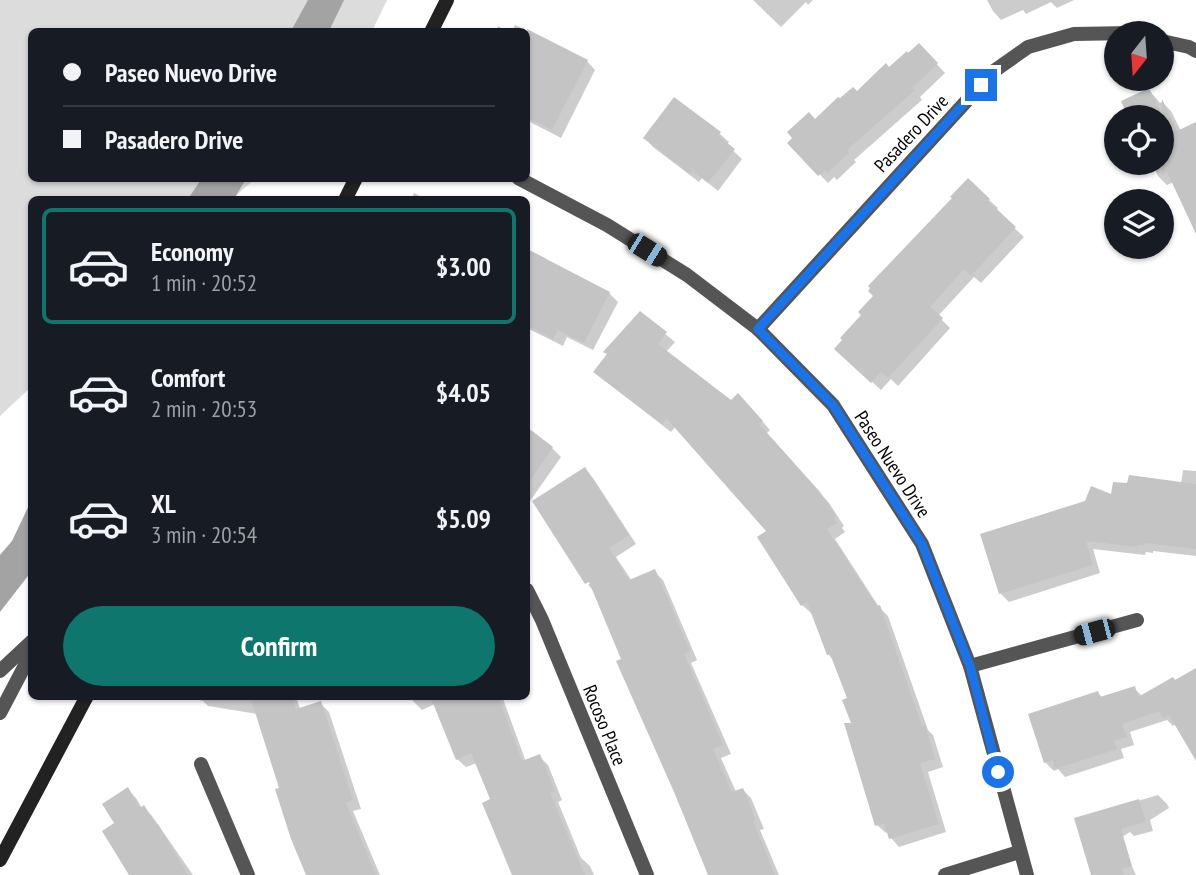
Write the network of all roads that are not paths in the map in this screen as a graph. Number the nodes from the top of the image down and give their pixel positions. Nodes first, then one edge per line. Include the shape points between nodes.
1 (447, 0) edge
2 (433, 28) edge
3 (1104, 33) edge
4 (1174, 44) edge
5 (1196, 51) edge
6 (526, 182) edge
7 (758, 329) junction
8 (530, 596) edge
9 (1137, 620) dead end
10 (28, 645) edge
11 (28, 660) edge
12 (970, 666) junction
13 (0, 671) edge
14 (85, 700) edge
15 (0, 713) edge
16 (201, 764) dead end
17 (1019, 852) junction
18 (0, 860) edge
19 (248, 875) edge
20 (647, 875) edge
21 (946, 875) edge
22 (1027, 875) edge

1 - 2 main road
3 - 7 street, Pasadero Drive via 1074,34 1028,47 995,71
4 - 5 street
6 - 7 street, Paseo Nuevo Drive via 676,268
7 - 12 street, Paseo Nuevo Drive via 833,405 922,544
8 - 20 street, Rocoso Place
9 - 12 street
10 - 13 street
11 - 15 street
12 - 17 street, Paseo Nuevo Drive
14 - 18 main road
16 - 19 street
17 - 21 street
17 - 22 street, Paseo Nuevo Drive

